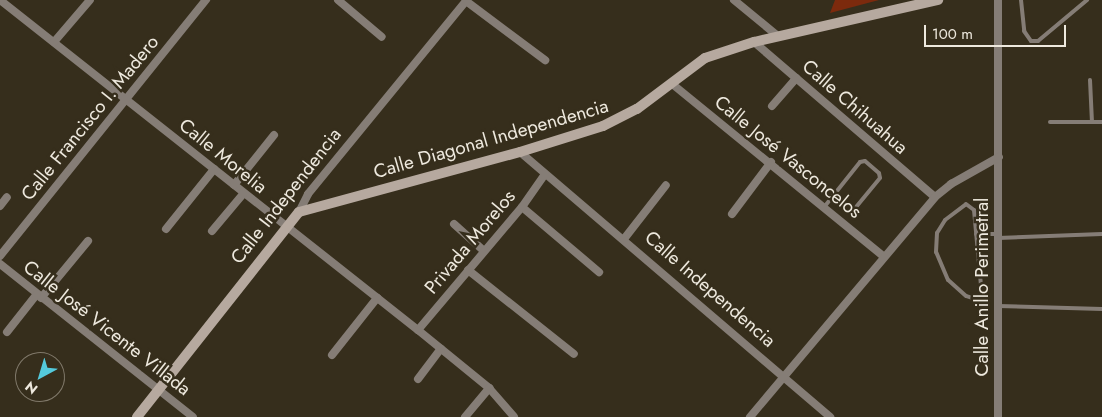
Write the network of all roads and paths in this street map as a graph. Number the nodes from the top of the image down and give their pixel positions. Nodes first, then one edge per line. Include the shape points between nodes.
1 (0, 0) edge
2 (90, 0) edge
3 (206, 0) edge
4 (338, 0) edge
5 (467, 0) edge
6 (734, 0) edge
7 (938, 0) edge
8 (998, 0) edge
9 (1021, 0) edge
10 (1087, 0) edge
11 (382, 37) dead end
12 (779, 37) junction
13 (54, 42) junction
14 (754, 42) junction
15 (545, 60) dead end
16 (796, 78) junction
17 (1090, 80) dead end
18 (671, 83) junction
19 (127, 100) junction
20 (772, 106) dead end
21 (1050, 122) dead end
22 (1092, 122) junction
23 (1102, 122) edge
24 (274, 135) dead end
25 (520, 152) junction
26 (999, 156) junction
27 (771, 162) junction
28 (214, 169) junction
29 (545, 174) junction
30 (234, 185) junction
31 (666, 185) dead end
32 (244, 194) junction
33 (7, 197) dead end
34 (935, 197) junction
35 (0, 206) edge
36 (825, 206) junction
37 (522, 207) junction
38 (299, 212) junction
39 (851, 213) dead end
40 (732, 214) dead end
41 (454, 224) dead end
42 (286, 227) junction
43 (166, 229) dead end
44 (212, 232) dead end
45 (976, 234) junction
46 (1102, 234) edge
47 (998, 236) junction
48 (624, 239) junction
49 (88, 241) dead end
50 (484, 251) junction
51 (0, 256) edge
52 (884, 257) junction
53 (0, 264) edge
54 (468, 270) junction
55 (599, 272) dead end
56 (39, 296) junction
57 (377, 298) junction
58 (998, 306) junction
59 (1102, 309) edge
60 (418, 330) junction
61 (7, 332) dead end
62 (441, 349) junction
63 (574, 354) dead end
64 (332, 355) dead end
65 (785, 377) junction
66 (418, 379) dead end
67 (489, 388) junction
68 (158, 389) junction
69 (137, 417) edge
70 (193, 417) edge
71 (465, 417) edge
72 (514, 417) edge
73 (750, 417) edge
74 (830, 417) edge
75 (998, 417) edge

1 - 13 street, Calle Morelia
2 - 13 street
3 - 19 street, Calle Francisco I. Madero
4 - 11 street
5 - 15 street
5 - 38 street, Calle Independencia via 308,194
6 - 12 street
7 - 12 main road, Calle Diagonal Independencia
8 - 26 street, Calle Anillo Perimetral
9 - 10 lane via 1024,31 1031,41 1038,41
12 - 14 main road, Calle Diagonal Independencia
13 - 19 street, Calle Morelia
14 - 16 street, Calle Chihuahua
14 - 18 main road, Calle Diagonal Independencia via 705,58
16 - 20 street
16 - 34 street, Calle Chihuahua
17 - 22 lane
18 - 25 main road, Calle Diagonal Independencia via 621,118
18 - 27 street, Calle José Vasconcelos
19 - 28 street, Calle Morelia
19 - 51 street, Calle Francisco I. Madero
21 - 22 lane
22 - 23 lane
24 - 30 street
25 - 29 street, Calle Independencia
25 - 38 main road, Calle Diagonal Independencia
26 - 34 street, Calle Anillo Perimetral
26 - 47 street, Calle Anillo Perimetral
27 - 36 street, Calle José Vasconcelos
27 - 40 street
28 - 30 street, Calle Morelia
28 - 43 street
29 - 37 street, Privada Morelos
29 - 48 street, Calle Independencia
30 - 32 street, Calle Morelia
31 - 48 street
32 - 42 street, Calle Morelia
32 - 44 street
33 - 35 street
34 - 52 street, Calle Anillo Perimetral
36 - 39 lane via 860,162 865,161 879,173 880,178
36 - 52 street, Calle José Vasconcelos
37 - 50 street, Privada Morelos
37 - 55 street
38 - 42 main road, Calle Independencia
41 - 50 street
42 - 57 street, Calle Morelia
42 - 68 main road, Calle Independencia
45 - 45 lane via 974,210 966,204 946,220 935,242 937,259 948,280 966,296 976,299 980,297 981,286
45 - 47 lane
46 - 47 lane
47 - 58 street, Calle Anillo Perimetral
48 - 65 street, Calle Independencia
49 - 56 street
50 - 54 street, Privada Morelos
52 - 65 street, Calle Anillo Perimetral
53 - 56 street, Calle José Vicente Villada
54 - 60 street, Privada Morelos
54 - 63 street
56 - 61 street
56 - 68 street, Calle José Vicente Villada
57 - 60 street, Calle Morelia
57 - 64 street
58 - 59 lane
58 - 75 street, Calle Anillo Perimetral
60 - 62 street, Calle Morelia
62 - 66 street
62 - 67 street, Calle Morelia
65 - 73 street, Calle Anillo Perimetral
65 - 74 street, Calle Independencia
67 - 71 street
67 - 72 street, Calle Morelia
68 - 69 main road, Calle Independencia
68 - 70 street, Calle José Vicente Villada

